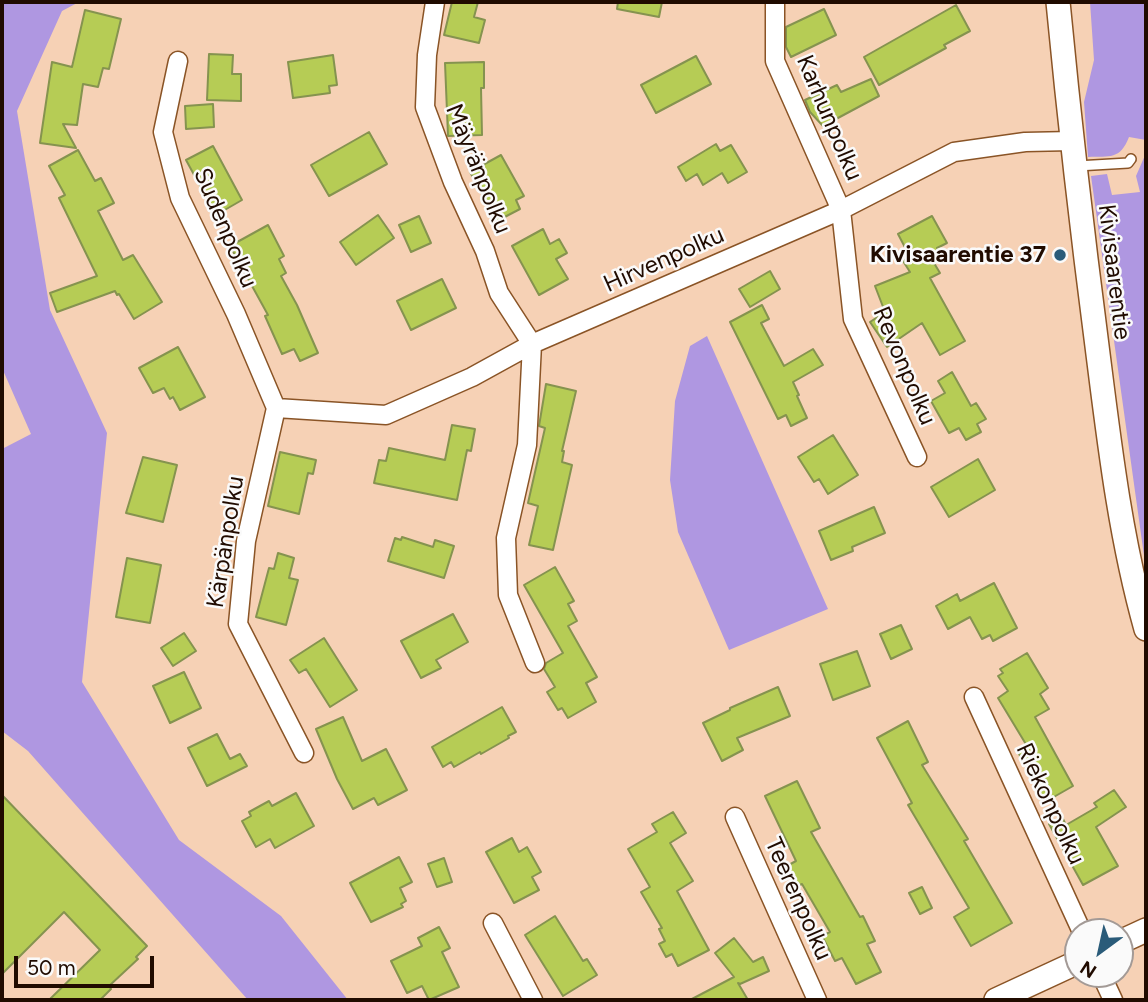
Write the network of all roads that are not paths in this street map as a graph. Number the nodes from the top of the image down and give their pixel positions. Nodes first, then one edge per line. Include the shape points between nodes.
1 (435, 2) edge
2 (775, 2) edge
3 (1058, 2) edge
4 (178, 61) dead end
5 (1072, 141) junction
6 (1131, 159) dead end
7 (1075, 167) junction
8 (841, 209) junction
9 (532, 344) junction
10 (276, 408) junction
11 (917, 457) dead end
12 (1146, 629) edge
13 (535, 663) dead end
14 (974, 697) dead end
15 (304, 753) dead end
16 (735, 817) dead end
17 (1076, 918) edge
18 (493, 923) dead end
19 (1064, 968) edge
20 (533, 1000) edge
21 (817, 1000) edge
22 (996, 1000) edge

1 - 9 street, Mäyränpolku via 425,107 499,293
2 - 8 street, Karhunpolku via 775,61
3 - 5 street, Kivisaarentie
4 - 10 street, Sudenpolku via 163,132 180,198
5 - 7 street, Kivisaarentie
5 - 8 street, Hirvenpolku via 954,152
6 - 7 lane via 1128,163
7 - 12 street, Kivisaarentie via 1112,463 1130,574
8 - 9 street, Hirvenpolku
8 - 11 street, Revonpolku via 853,319
9 - 10 street, Hirvenpolku via 386,415
9 - 13 street via 527,445 506,538 508,595
10 - 15 street, Kärpänpolku via 246,541 238,624
14 - 17 street, Riekonpolku
16 - 21 street, Teerenpolku
18 - 20 street
19 - 22 street

